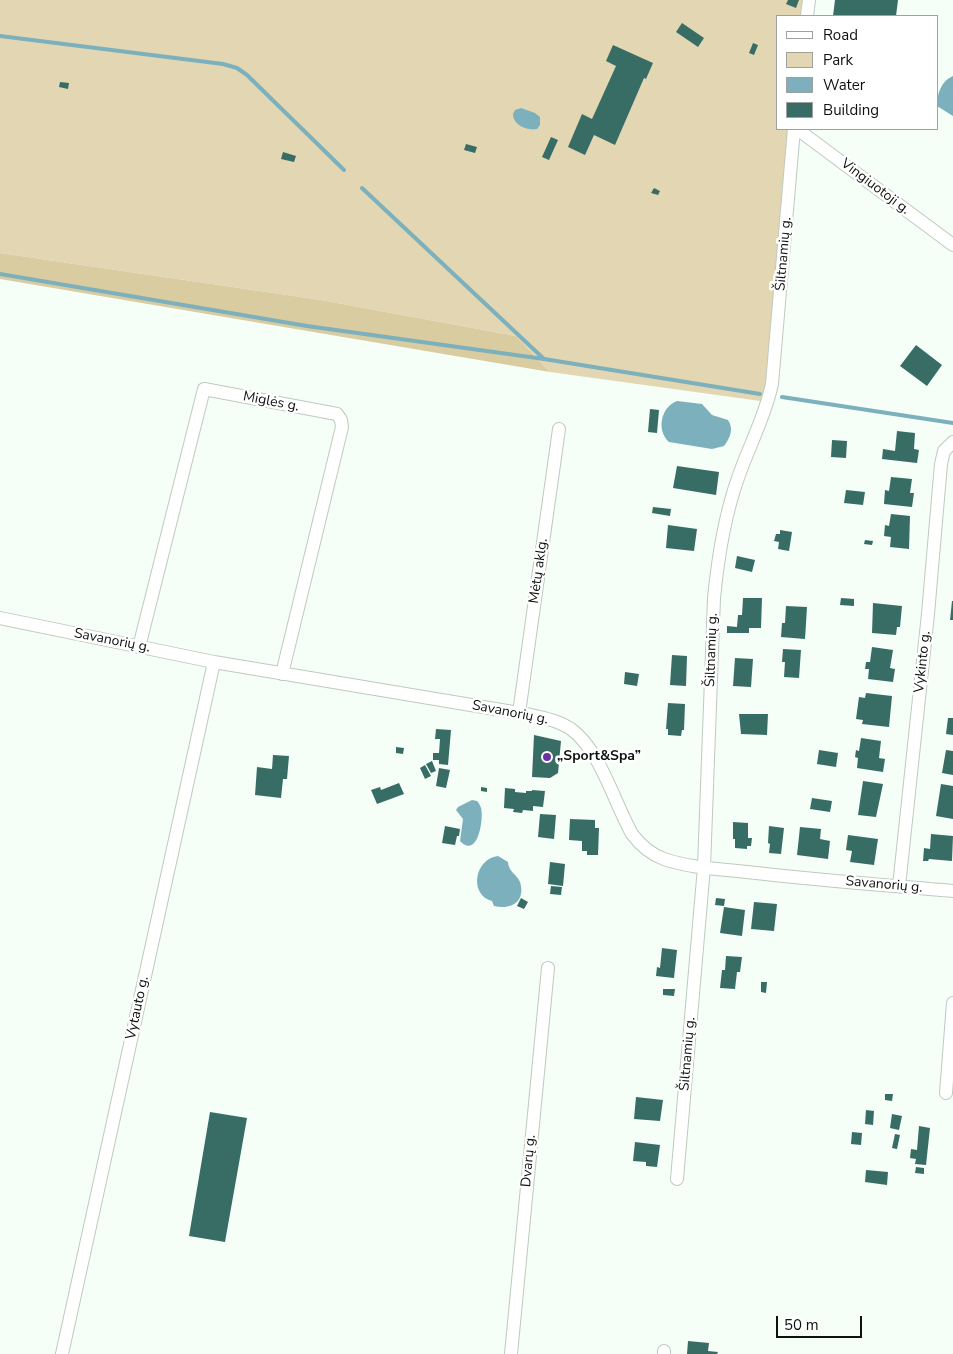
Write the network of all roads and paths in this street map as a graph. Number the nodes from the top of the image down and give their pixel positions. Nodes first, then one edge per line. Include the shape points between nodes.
1 (809, 0) edge
2 (807, 15) edge
3 (795, 130) edge
4 (796, 130) edge
5 (953, 245) edge
6 (559, 429) dead end
7 (953, 442) edge
8 (0, 618) edge
9 (139, 646) junction
10 (214, 662) junction
11 (282, 674) junction
12 (519, 713) junction
13 (704, 867) junction
14 (899, 886) junction
15 (953, 891) edge
16 (548, 968) dead end
17 (953, 1003) edge
18 (946, 1094) dead end
19 (677, 1179) dead end
20 (62, 1354) edge
21 (511, 1354) edge

1 - 2 street
3 - 13 street, Šiltnamių g. via 772,384 737,479 718,563
4 - 5 street, Vingiuotoji g.
6 - 12 street, Mėtų aklg.
7 - 14 street, Vykinto g. via 944,451 942,464
8 - 9 street, Savanorių g.
9 - 10 street, Savanorių g.
9 - 11 street, Miglės g. via 204,389 337,414 342,427
10 - 11 street, Savanorių g.
10 - 20 street, Vytauto g.
11 - 12 street, Savanorių g.
12 - 13 street, Savanorių g. via 553,720 584,740 594,754 632,834 651,854 680,864
13 - 14 street, Savanorių g.
13 - 19 street, Šiltnamių g.
14 - 15 street, Savanorių g.
16 - 21 street, Dvarų g.
17 - 18 street

